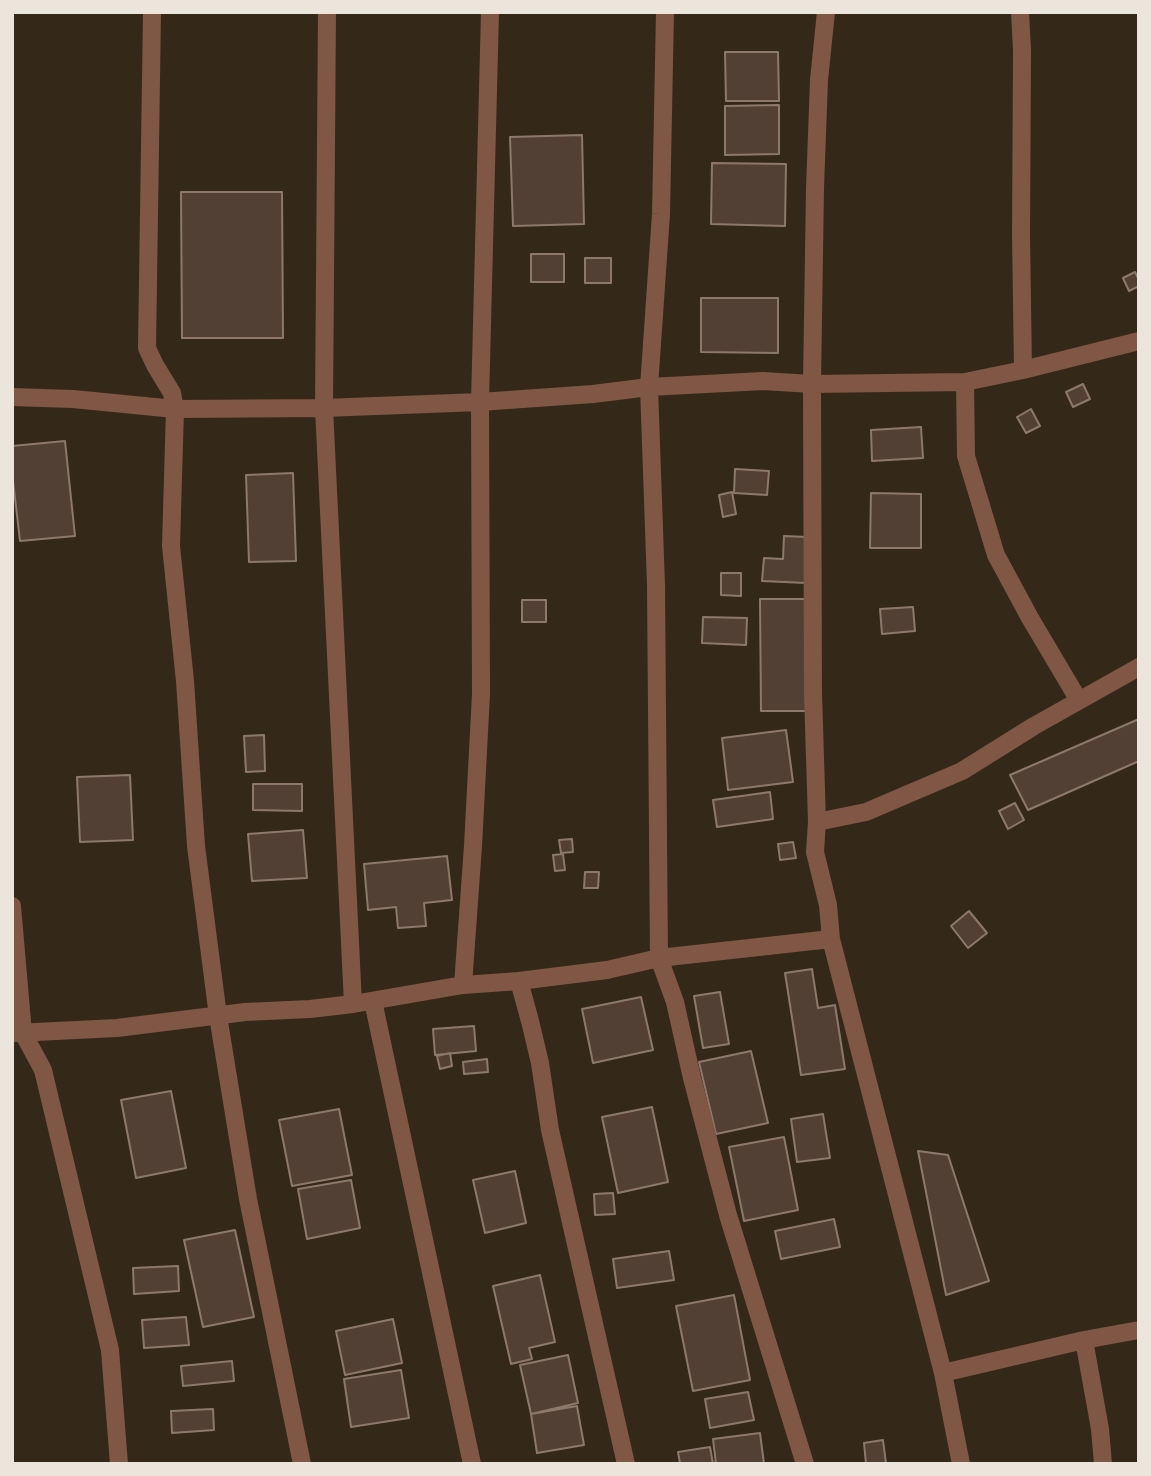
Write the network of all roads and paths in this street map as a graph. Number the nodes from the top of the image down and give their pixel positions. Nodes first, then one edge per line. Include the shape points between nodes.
1 (152, 12) edge
2 (327, 12) edge
3 (490, 12) edge
4 (665, 12) edge
5 (825, 12) edge
6 (1020, 12) edge
7 (1139, 341) edge
8 (1023, 370) junction
9 (965, 382) junction
10 (812, 384) junction
11 (649, 387) junction
12 (12, 397) edge
13 (480, 402) junction
14 (324, 408) junction
15 (175, 409) junction
16 (1139, 667) edge
17 (1078, 699) junction
18 (817, 822) junction
19 (12, 906) edge
20 (831, 939) junction
21 (659, 958) junction
22 (519, 981) junction
23 (463, 985) junction
24 (373, 1001) junction
25 (353, 1004) junction
26 (218, 1016) junction
27 (18, 1033) edge
28 (1139, 1330) edge
29 (1084, 1340) junction
30 (943, 1373) junction
31 (119, 1464) edge
32 (302, 1464) edge
33 (472, 1464) edge
34 (626, 1464) edge
35 (805, 1464) edge
36 (961, 1464) edge
37 (1102, 1464) edge

1 - 15 street via 147,348 172,393
2 - 14 street
3 - 13 street
4 - 11 street via 661,214
5 - 10 street via 818,107
6 - 8 street
7 - 8 street
8 - 9 street
9 - 10 street
9 - 17 street via 966,456 996,555
10 - 11 street via 763,381
10 - 18 street
11 - 13 street
11 - 21 street via 656,585
12 - 15 street
13 - 14 street
13 - 23 street via 481,694
14 - 15 street
14 - 25 street
15 - 26 street via 171,546 196,846
16 - 17 street
17 - 18 street via 962,771 866,812
18 - 20 street via 815,852
19 - 27 street
20 - 21 street
20 - 30 street
21 - 22 street
21 - 35 street via 675,1002 728,1215
22 - 23 street
22 - 34 street
23 - 24 street
24 - 25 street
24 - 33 street
25 - 26 street
26 - 27 street
26 - 32 street via 248,1199
27 - 31 street via 43,1070 110,1350
28 - 29 street
29 - 30 street
29 - 37 street
30 - 36 street

